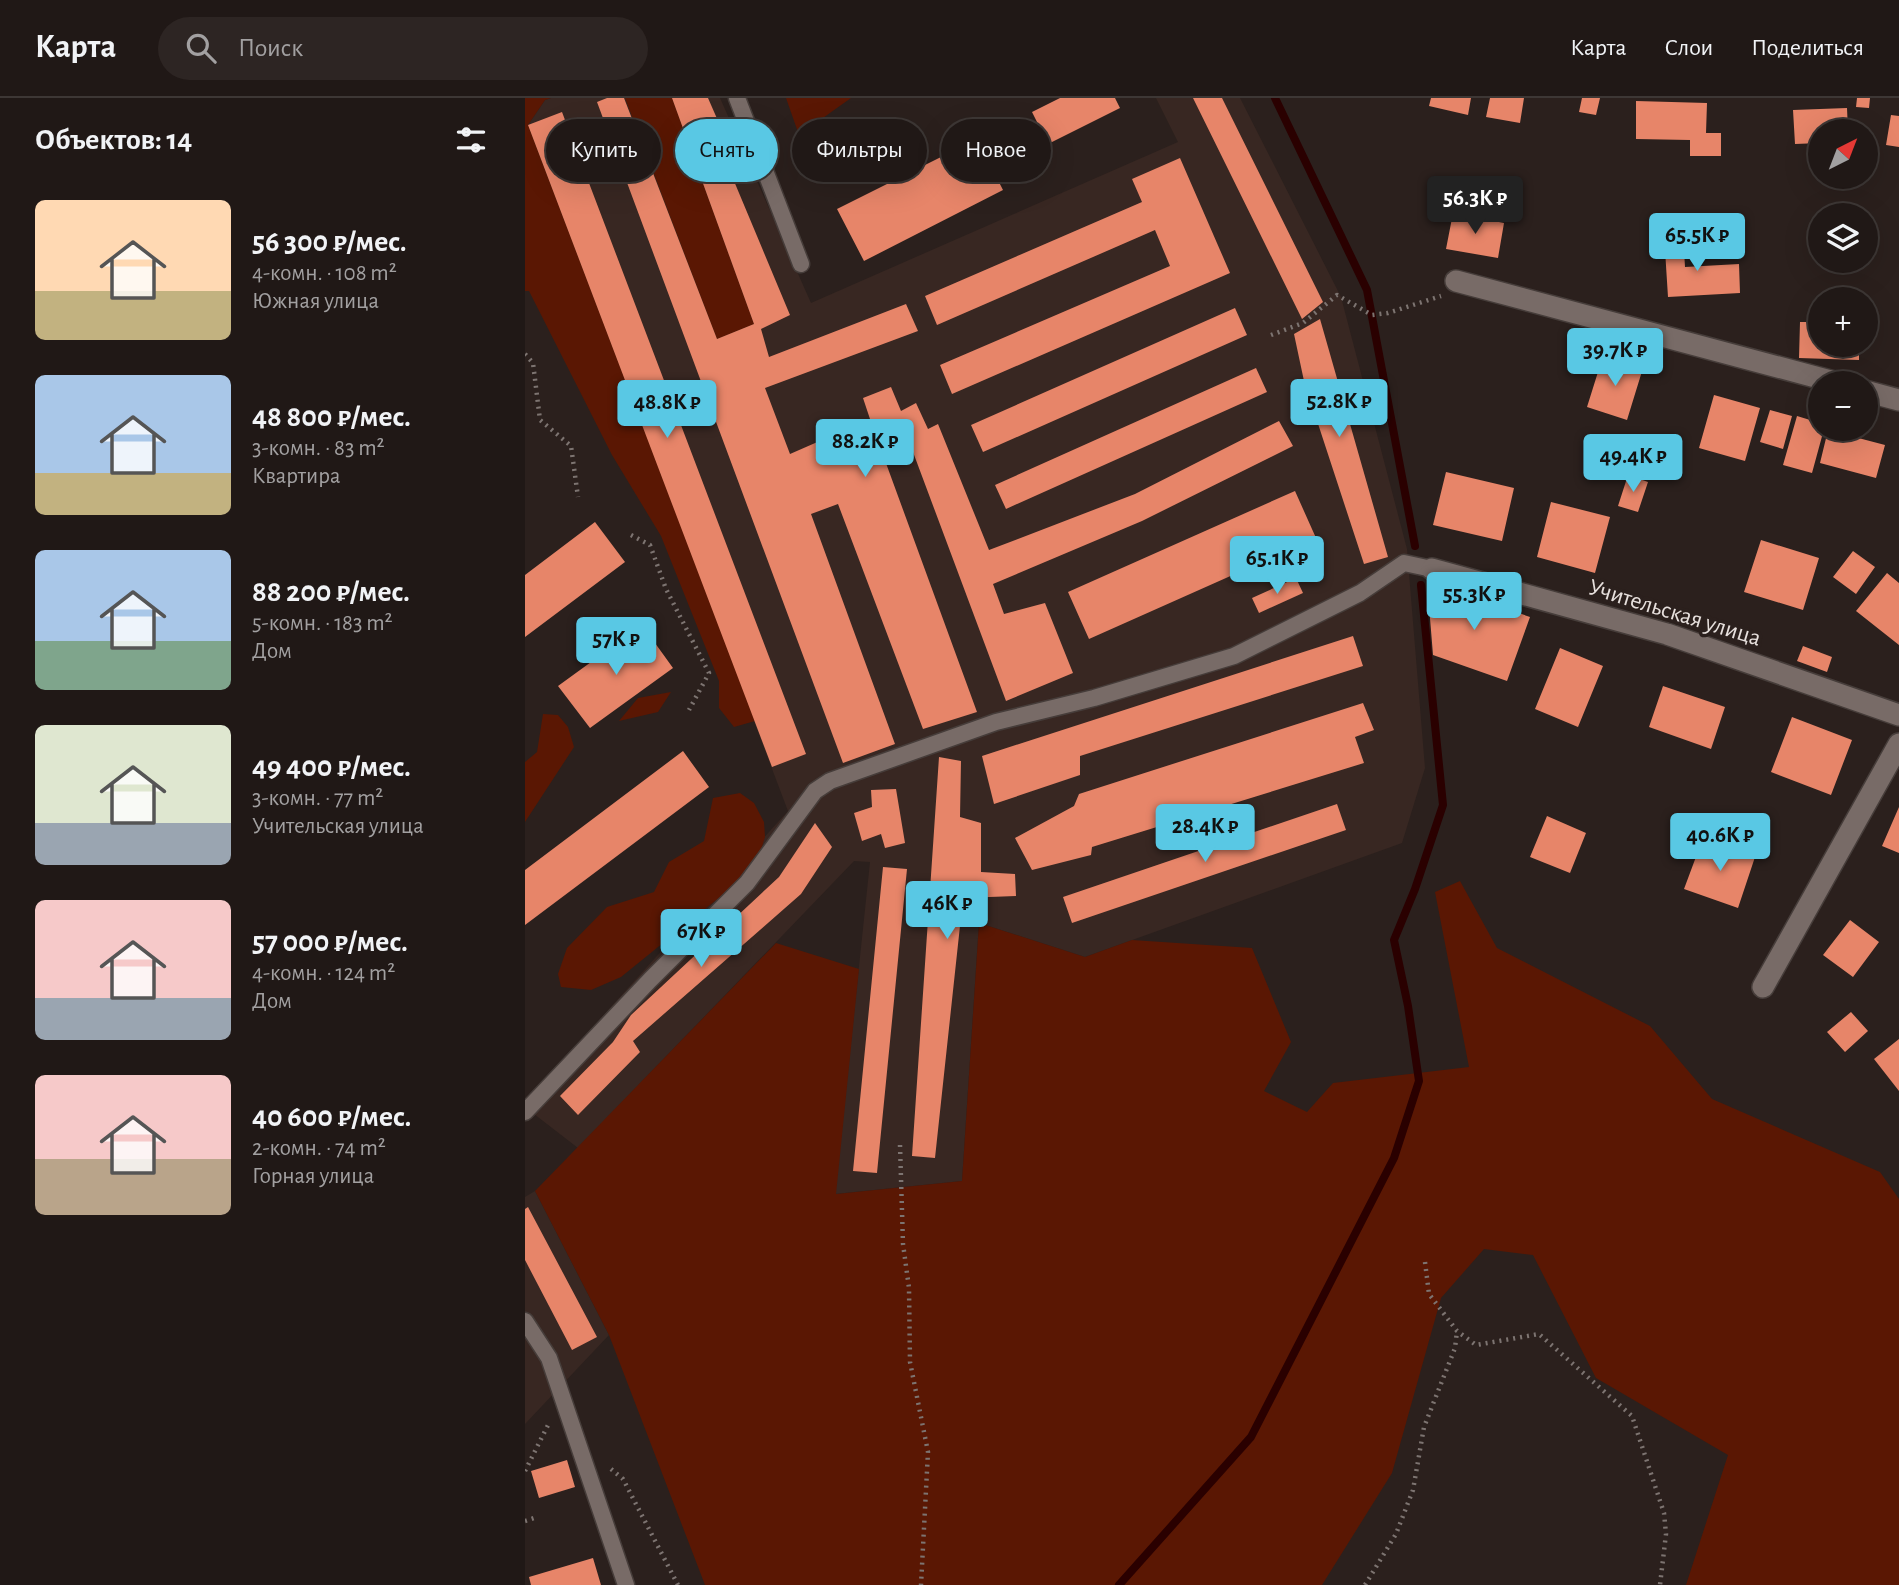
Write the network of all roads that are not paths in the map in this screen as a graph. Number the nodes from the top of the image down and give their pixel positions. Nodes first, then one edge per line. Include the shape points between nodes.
1 (737, 98) edge
2 (801, 264) dead end
3 (1456, 281) road end
4 (1808, 375) edge
5 (1878, 394) edge
6 (1899, 400) edge
7 (1432, 569) joint
8 (1899, 715) edge
9 (1899, 744) edge
10 (1763, 987) dead end
11 (525, 1112) edge
12 (525, 1321) edge
13 (626, 1585) edge

1 - 2 lane
3 - 4 street
5 - 6 street
7 - 8 street, Учительская улица via 1667,634
7 - 11 lane via 1404,563 1360,593 1234,656 996,722 830,781 815,791 747,883
9 - 10 street
12 - 13 lane via 549,1358

